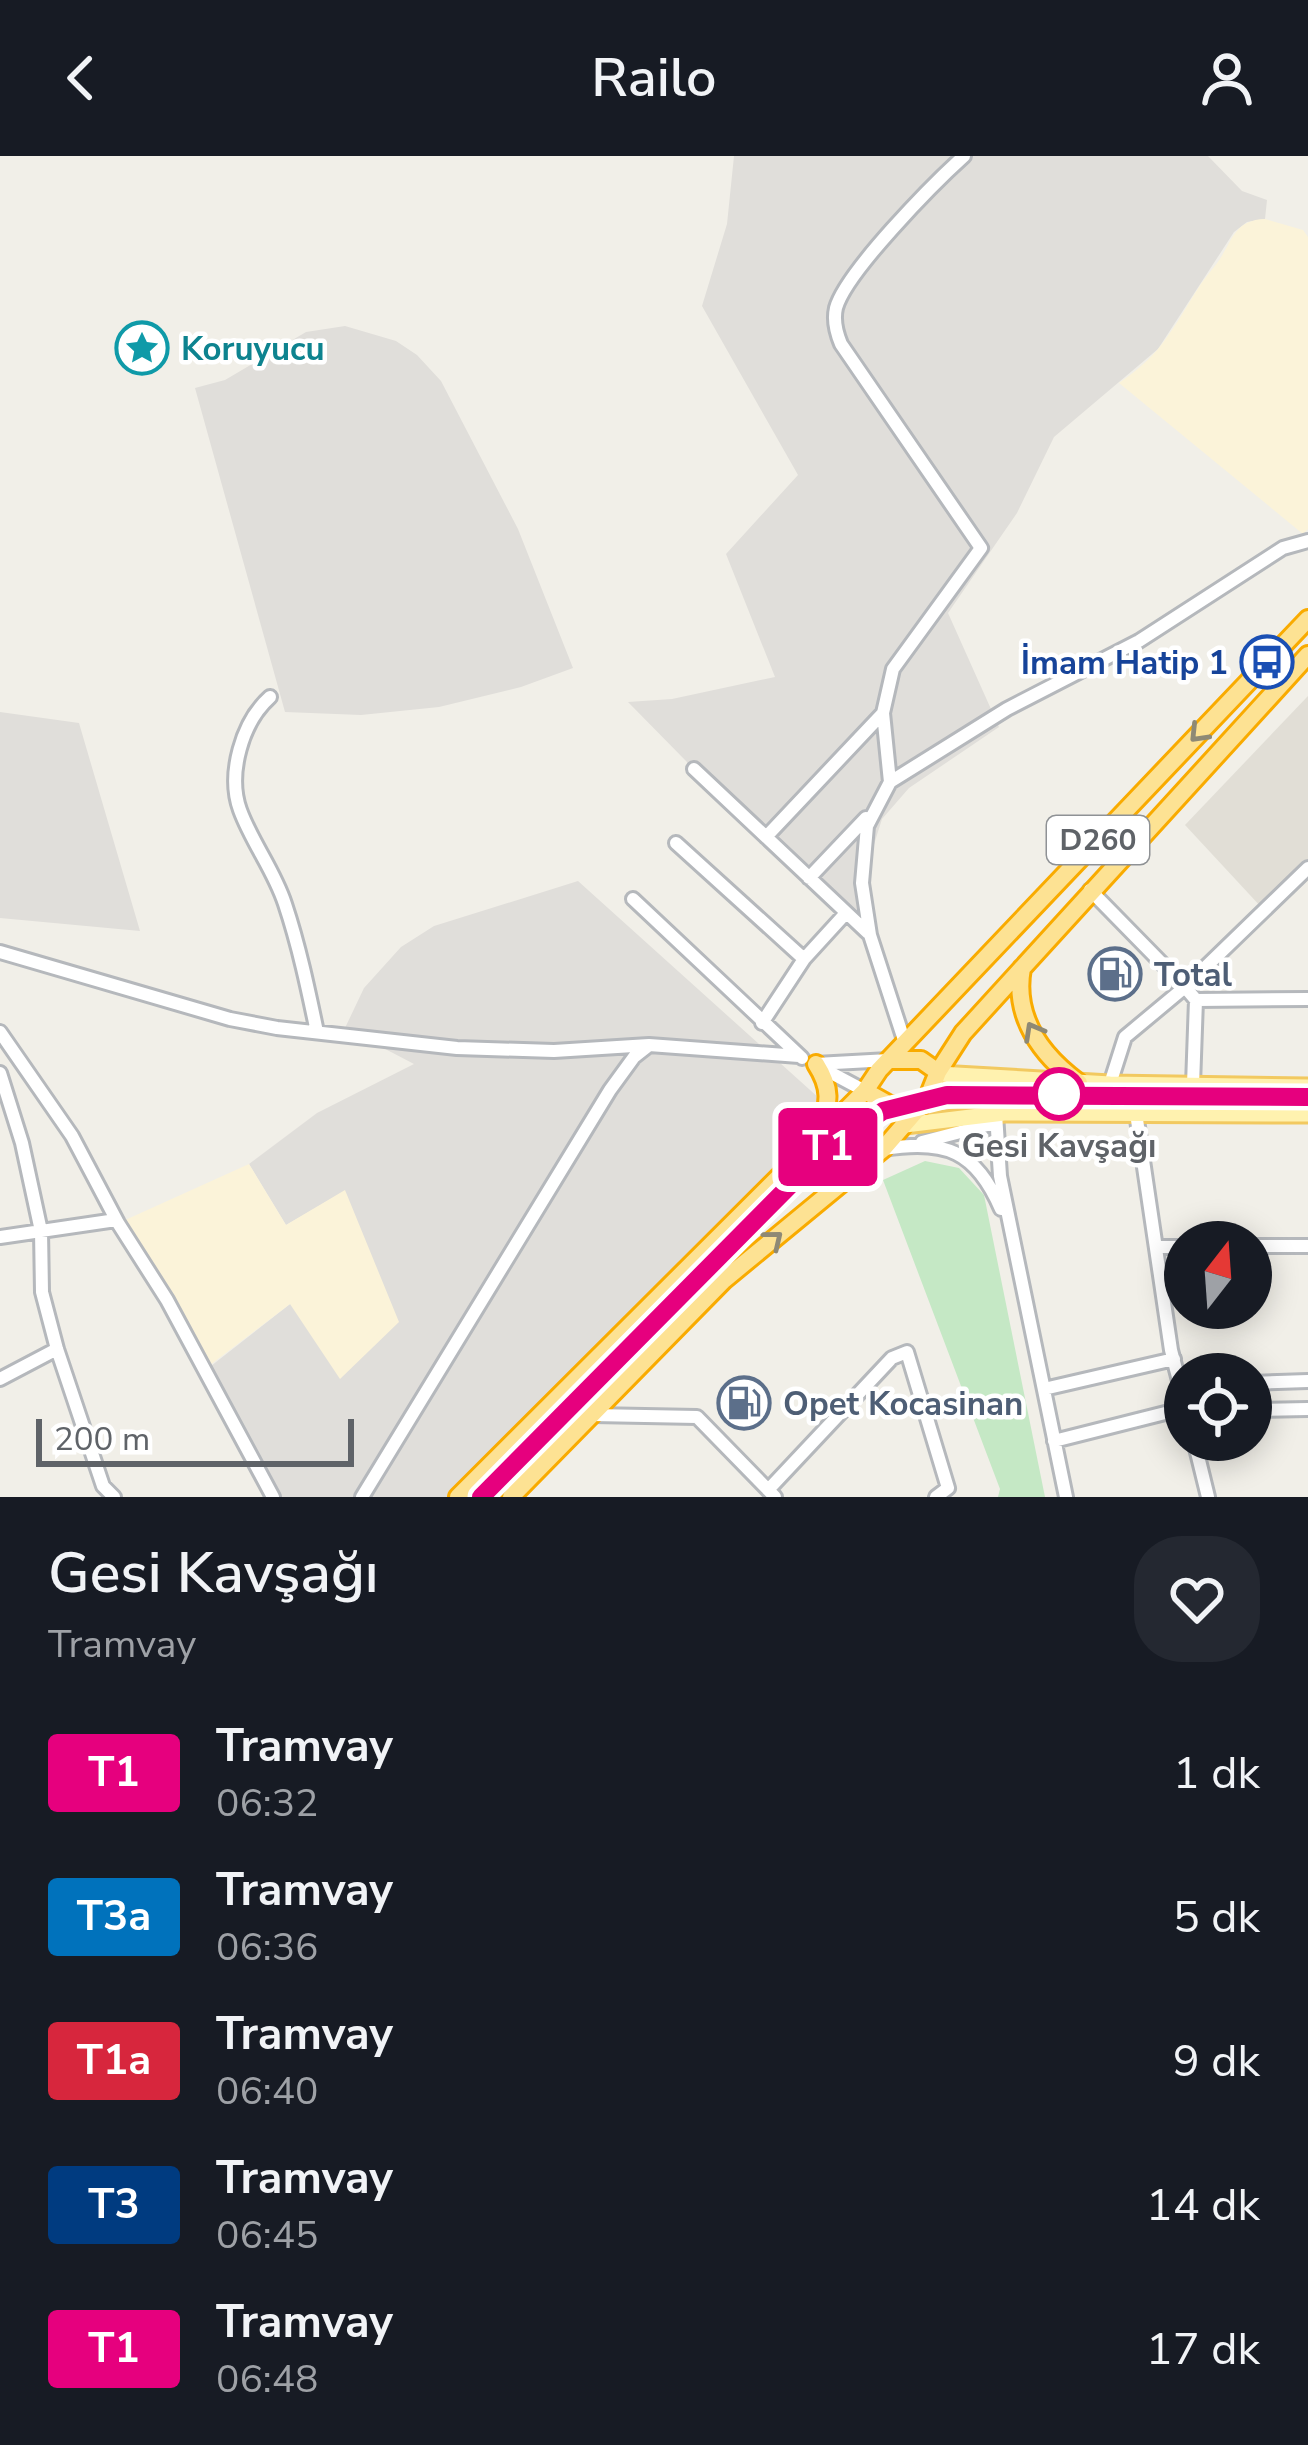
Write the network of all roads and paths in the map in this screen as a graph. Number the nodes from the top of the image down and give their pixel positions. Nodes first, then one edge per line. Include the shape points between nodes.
1 (964, 156) edge
2 (1308, 543) edge
3 (1308, 619) edge
4 (1305, 661) edge
5 (270, 697) dead end
6 (883, 712) junction
7 (694, 769) dead end
8 (890, 782) junction
9 (873, 811) junction
10 (766, 837) junction
11 (676, 843) dead end
12 (1308, 868) edge
13 (809, 878) junction
14 (1090, 890) junction
15 (633, 899) dead end
16 (846, 913) junction
17 (870, 935) junction
18 (0, 952) edge
19 (803, 959) junction
20 (1023, 964) junction
21 (1185, 987) junction
22 (1308, 999) edge
23 (1196, 1000) junction
24 (761, 1022) junction
25 (0, 1032) edge
26 (317, 1032) junction
27 (905, 1043) junction
28 (649, 1045) junction
29 (807, 1060) junction
30 (889, 1060) junction
31 (941, 1070) junction
32 (0, 1073) edge
33 (1079, 1083) junction
34 (1110, 1084) junction
35 (1193, 1084) junction
36 (1308, 1087) edge
37 (865, 1091) junction
38 (919, 1108) junction
39 (1136, 1113) junction
40 (1308, 1114) edge
41 (996, 1118) junction
42 (905, 1125) junction
43 (820, 1132) junction
44 (910, 1145) junction
45 (884, 1150) junction
46 (116, 1220) junction
47 (41, 1231) junction
48 (1012, 1232) junction
49 (0, 1237) edge
50 (1272, 1246) edge
51 (1308, 1246) edge
52 (1156, 1247) junction
53 (1164, 1247) edge
54 (57, 1349) junction
55 (1173, 1353) edge
56 (1164, 1361) edge
57 (0, 1378) edge
58 (1308, 1381) edge
59 (1272, 1382) edge
60 (1044, 1389) junction
61 (1308, 1408) edge
62 (1272, 1409) edge
63 (1164, 1412) edge
64 (593, 1415) junction
65 (1054, 1441) junction
66 (1199, 1461) edge
67 (772, 1494) edge
68 (114, 1497) edge
69 (273, 1497) edge
70 (362, 1497) edge
71 (458, 1497) edge
72 (511, 1497) edge
73 (937, 1497) edge
74 (1066, 1497) edge
75 (1208, 1497) edge

1 - 6 street via 921,195 836,311 841,344 981,548 893,669
2 - 8 street via 1283,548
3 -> 27 highway, D260
4 - 14 highway, D260
5 - 26 street via 245,736 236,793 285,904
6 - 8 street
6 - 10 street
7 - 10 street
8 - 9 street
9 - 13 street
9 - 17 street via 861,869
10 - 13 street
11 - 19 street
12 - 21 street
13 - 16 street
14 - 20 highway, D260
14 - 21 street
15 - 24 street
16 - 17 street
16 - 19 street
17 - 27 street
18 - 26 street via 230,1019
19 - 24 street
20 - 31 highway, D260
33 -> 20 highway via 1027,1024
21 - 23 street
21 - 34 street via 1125,1037
22 - 23 street
23 - 35 street
24 - 29 street
25 - 46 street via 72,1136
26 - 28 street via 505,1050
27 - 30 highway, D260
28 - 29 street
28 - 70 street via 610,1090
29 - 30 street
29 - 37 street
29 - 43 highway via 829,1085
30 - 31 highway via 921,1060
30 - 37 highway
31 - 33 main road
31 - 38 highway
32 - 47 street
33 - 34 main road
34 - 35 main road
35 - 36 main road
37 - 38 highway
37 - 43 highway
38 - 42 highway
39 - 40 main road
39 - 41 main road
39 - 52 street
41 - 42 main road
41 - 44 street
41 - 48 street
42 - 45 highway
43 - 71 highway
44 - 45 street
44 - 48 street via 944,1147 976,1166
64 -> 45 highway via 724,1280
46 - 47 street
46 - 69 street
47 - 49 street
47 - 54 street via 42,1292
48 - 60 street
50 - 51 street
52 - 53 street
52 - 55 street
54 - 57 street
54 - 68 street via 103,1486
56 - 60 street
58 - 59 street
60 - 65 street
61 - 62 street
63 - 65 street
64 - 67 street via 697,1418
64 - 72 highway
65 - 74 street
66 - 75 street
67 - 73 street via 892,1358 907,1352 948,1488

